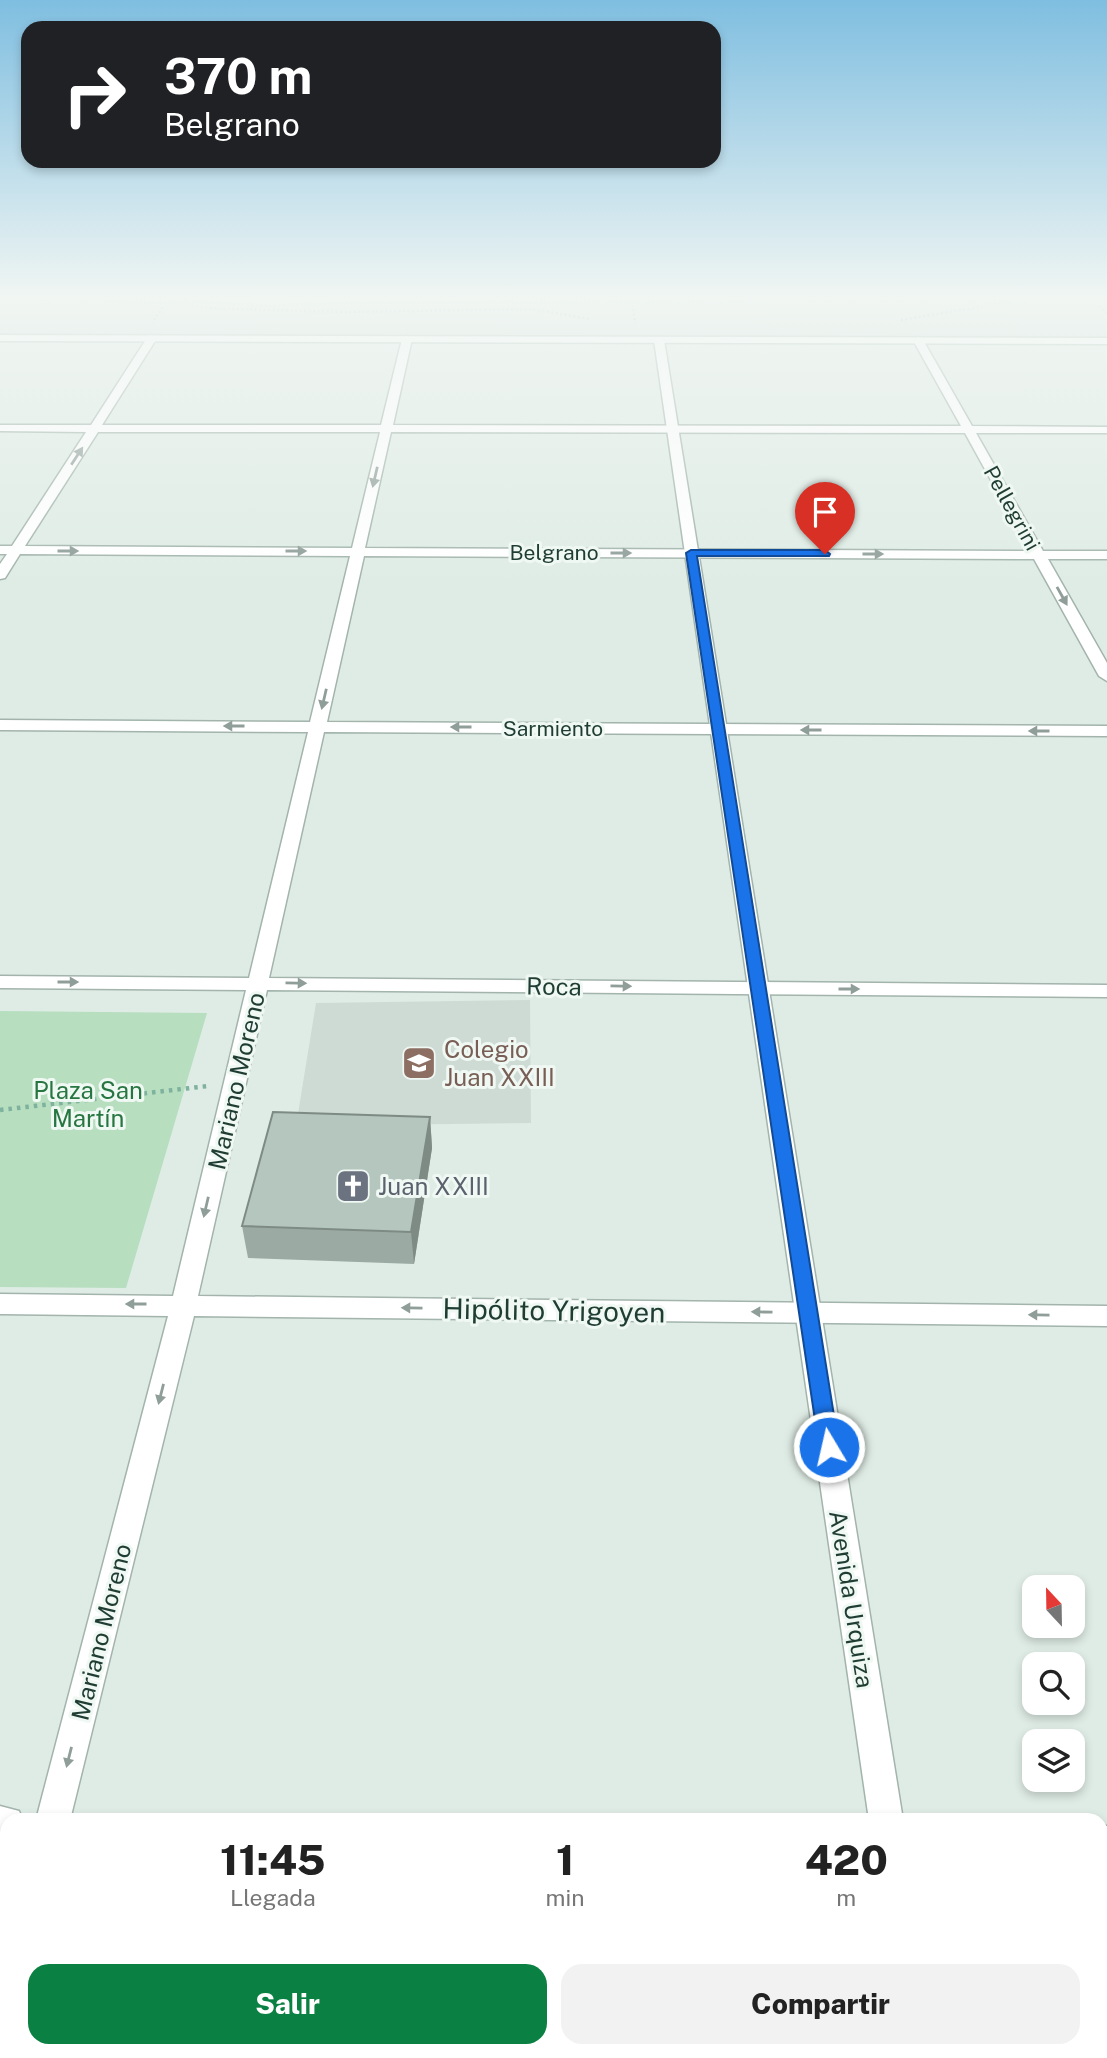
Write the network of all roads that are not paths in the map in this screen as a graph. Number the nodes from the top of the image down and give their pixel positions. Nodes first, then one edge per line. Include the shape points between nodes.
1 (117, 392) edge
2 (395, 392) edge
3 (663, 392) edge
4 (947, 392) edge
5 (0, 428) edge
6 (94, 428) junction
7 (386, 429) junction
8 (673, 429) junction
9 (968, 430) junction
10 (1107, 430) edge
11 (0, 550) edge
12 (16, 551) junction
13 (358, 552) junction
14 (691, 553) junction
15 (1038, 554) junction
16 (1107, 555) edge
17 (0, 575) edge
18 (1107, 676) edge
19 (0, 724) edge
20 (317, 727) junction
21 (719, 729) junction
22 (1107, 732) edge
23 (0, 982) edge
24 (258, 982) junction
25 (759, 988) junction
26 (1107, 990) edge
27 (0, 1304) edge
28 (184, 1304) junction
29 (808, 1313) junction
30 (1107, 1316) edge
31 (55, 1813) edge
32 (886, 1813) edge

1 - 6 street
2 - 7 street, Mariano Moreno
3 - 8 street, Avenida Urquiza
4 - 9 street, Pellegrini
5 - 6 street
6 - 7 street
12 -> 6 street
7 - 8 street
7 -> 13 street, Mariano Moreno
8 - 9 street
8 - 14 street, Avenida Urquiza
9 - 10 street
9 - 15 street, Pellegrini
11 - 12 street, Belgrano
12 -> 13 street, Belgrano
12 - 17 street
13 -> 14 street, Belgrano
13 -> 20 street, Mariano Moreno
14 -> 15 street, Belgrano
14 - 21 street, Avenida Urquiza
15 - 16 street, Belgrano
15 -> 18 street, Pellegrini
20 -> 19 street, Sarmiento
21 -> 20 street, Sarmiento
20 - 24 street, Mariano Moreno
22 -> 21 street, Sarmiento
21 - 25 street, Avenida Urquiza
23 -> 24 street, Roca
24 -> 25 street, Roca
24 -> 28 street, Mariano Moreno
25 -> 26 street, Roca
25 - 29 street, Avenida Urquiza
28 -> 27 street, Hipólito Yrigoyen
29 -> 28 street, Hipólito Yrigoyen
28 -> 31 street, Mariano Moreno
30 -> 29 street, Hipólito Yrigoyen
29 - 32 street, Avenida Urquiza

